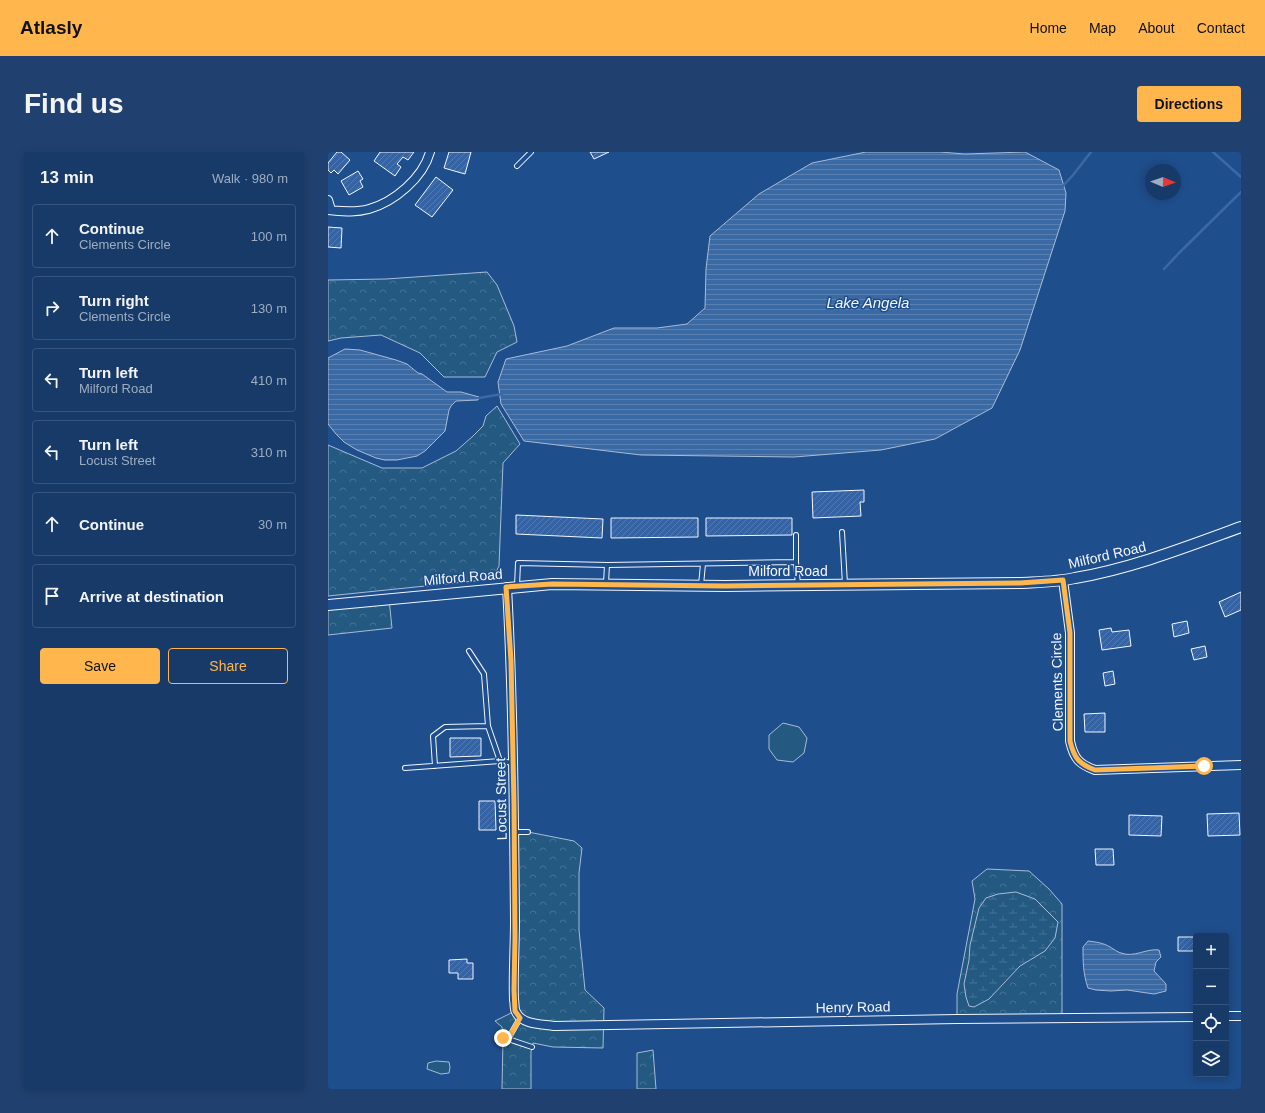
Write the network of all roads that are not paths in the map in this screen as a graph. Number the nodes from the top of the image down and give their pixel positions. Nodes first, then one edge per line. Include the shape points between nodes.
1 (430, 152) edge
2 (531, 152) edge
3 (517, 166) dead end
4 (328, 200) edge
5 (330, 210) edge
6 (1241, 527) edge
7 (842, 532) dead end
8 (796, 535) dead end
9 (796, 562) junction
10 (703, 564) junction
11 (608, 565) junction
12 (1063, 580) junction
13 (605, 584) junction
14 (798, 585) junction
15 (845, 585) junction
16 (701, 586) junction
17 (512, 587) junction
18 (328, 604) edge
19 (469, 651) dead end
20 (488, 726) junction
21 (500, 761) junction
22 (513, 764) junction
23 (1241, 765) edge
24 (435, 766) junction
25 (405, 768) dead end
26 (514, 832) junction
27 (528, 832) dead end
28 (518, 1014) junction
29 (1193, 1016) edge
30 (1229, 1016) edge
31 (1241, 1016) edge
32 (532, 1046) dead end

1 - 5 street via 428,160 413,182 384,204 353,212
2 - 3 lane
4 - 5 street
6 - 12 street, Milford Road via 1151,560
7 - 15 lane
8 - 9 lane
9 - 10 lane
9 - 14 lane
10 - 11 lane
10 - 16 lane
11 - 13 lane
11 - 17 lane via 518,563
12 - 15 street, Milford Road via 1020,583
12 - 23 street, Clements Circle via 1070,633 1070,741 1072,751 1080,763 1095,770
13 - 16 street, Milford Road
13 - 17 street, Milford Road
14 - 15 street, Milford Road
14 - 16 street, Milford Road
17 - 18 street, Milford Road
17 - 22 street, Locust Street
19 - 20 lane via 484,674
20 - 21 lane
20 - 24 lane via 445,727 433,736
21 - 22 lane
21 - 24 lane
22 - 26 street, Locust Street
24 - 25 lane
26 - 27 lane
26 - 28 street, Locust Street via 514,990
28 - 29 street, Henry Road via 534,1024 554,1026
28 - 32 lane via 506,1039
30 - 31 street

